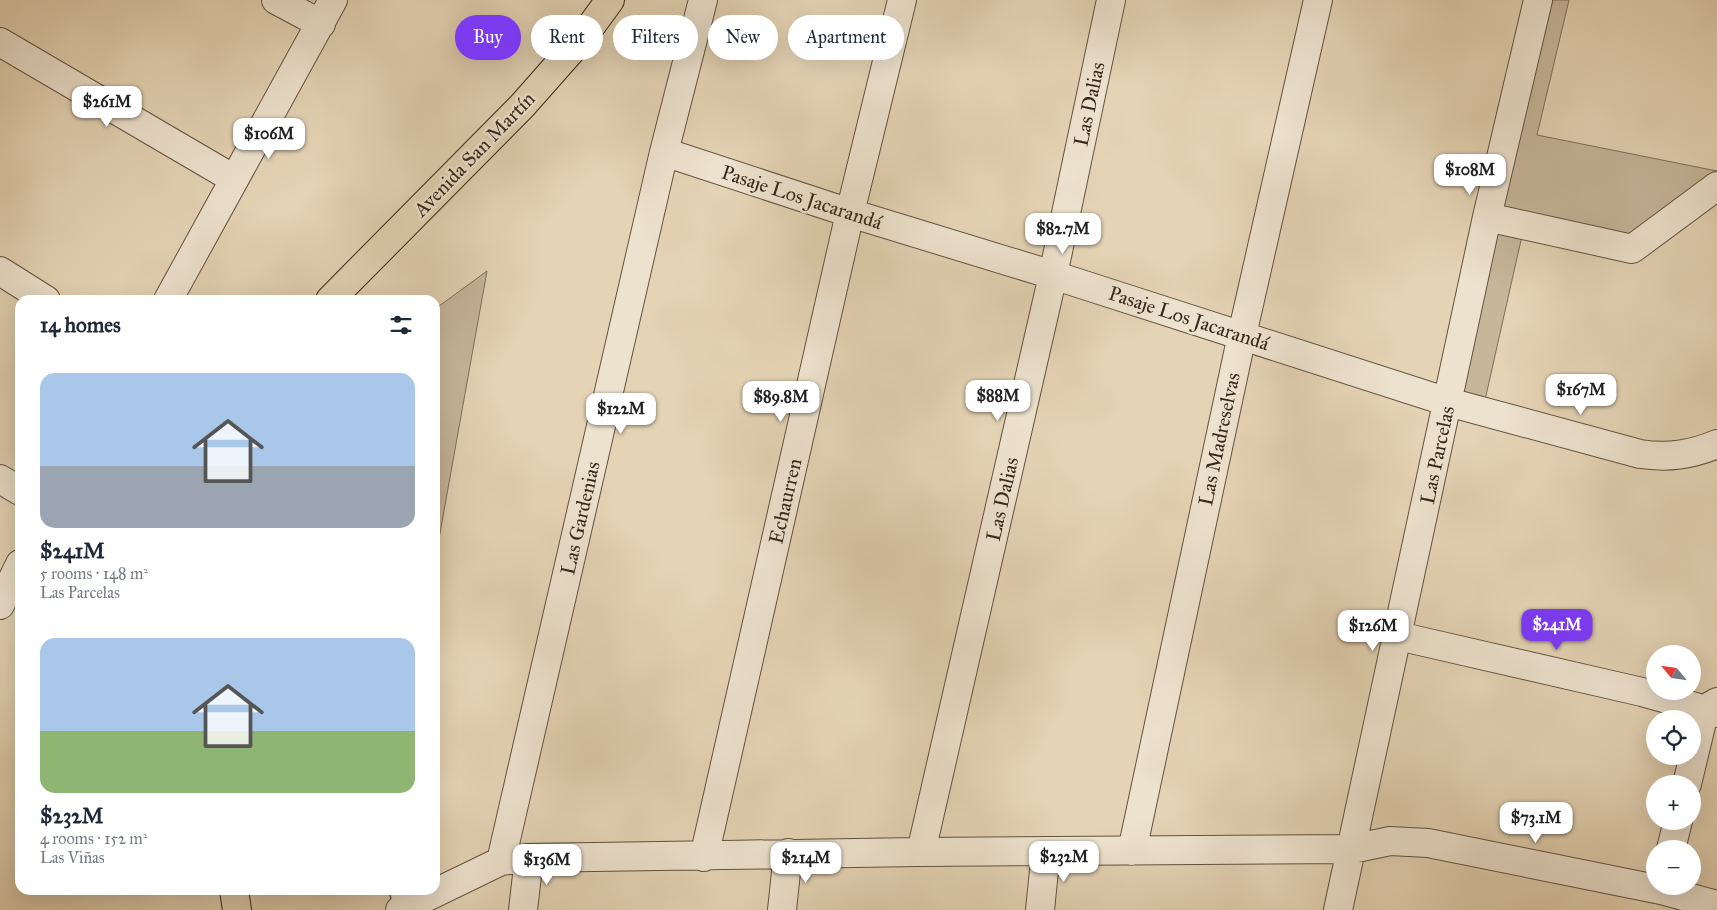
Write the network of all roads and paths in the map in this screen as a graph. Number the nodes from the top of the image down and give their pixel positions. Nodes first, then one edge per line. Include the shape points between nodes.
1 (276, 0) edge
2 (333, 0) edge
3 (610, 0) edge
4 (703, 0) edge
5 (902, 0) edge
6 (1111, 0) edge
7 (1318, 0) edge
8 (1538, 0) edge
9 (321, 24) junction
10 (0, 42) edge
11 (664, 152) junction
12 (234, 179) junction
13 (1717, 186) edge
14 (850, 213) junction
15 (1487, 216) junction
16 (0, 271) edge
17 (1053, 274) junction
18 (38, 295) edge
19 (171, 295) edge
20 (335, 295) edge
21 (1242, 335) junction
22 (1448, 402) junction
23 (1717, 444) edge
24 (0, 479) edge
25 (15, 488) edge
26 (15, 574) edge
27 (0, 605) edge
28 (1398, 636) junction
29 (1713, 708) edge
30 (1690, 775) edge
31 (1352, 849) junction
32 (1046, 851) junction
33 (1132, 851) junction
34 (921, 852) junction
35 (788, 853) junction
36 (704, 857) junction
37 (529, 858) junction
38 (501, 861) junction
39 (1646, 885) edge
40 (440, 886) edge
41 (234, 895) edge
42 (419, 895) edge
43 (1685, 895) edge
44 (400, 903) edge
45 (1717, 905) edge
46 (236, 910) edge
47 (523, 910) edge
48 (782, 910) edge
49 (1040, 910) edge
50 (1338, 910) edge

1 - 9 street
2 - 9 street
3 - 20 main road, Avenida San Martín via 583,37 522,106
4 - 11 street, Las Gardenias
5 - 14 street, Echaurren
6 - 17 street, Las Dalias
7 - 21 street, Las Madreselvas
8 - 15 street, Las Parcelas
9 - 12 street
10 - 12 street
11 - 14 street, Pasaje Los Jacarandá
11 - 38 street, Las Gardenias
12 - 19 street
13 - 15 street via 1632,250
14 - 17 street, Pasaje Los Jacarandá
14 - 36 street, Echaurren
15 - 22 street, Las Parcelas
16 - 18 street
17 - 21 street, Pasaje Los Jacarandá
17 - 34 street, Las Dalias
21 - 22 street, Pasaje Los Jacarandá
21 - 33 street, Las Madreselvas
22 - 23 street, Pasaje Los Jacarandá via 1656,456 1687,454
22 - 28 street, Las Parcelas
24 - 25 street
26 - 27 street
28 - 29 street
28 - 31 street, Las Parcelas
29 - 30 street
31 - 33 street
31 - 39 street via 1390,841 1428,844
31 - 50 street, Las Parcelas
32 - 33 street
32 - 34 street
32 - 49 street
34 - 35 street
35 - 36 street
35 - 48 street
36 - 37 street
37 - 38 street
37 - 47 street
38 - 40 street
41 - 46 main road
42 - 44 street
43 - 45 street

